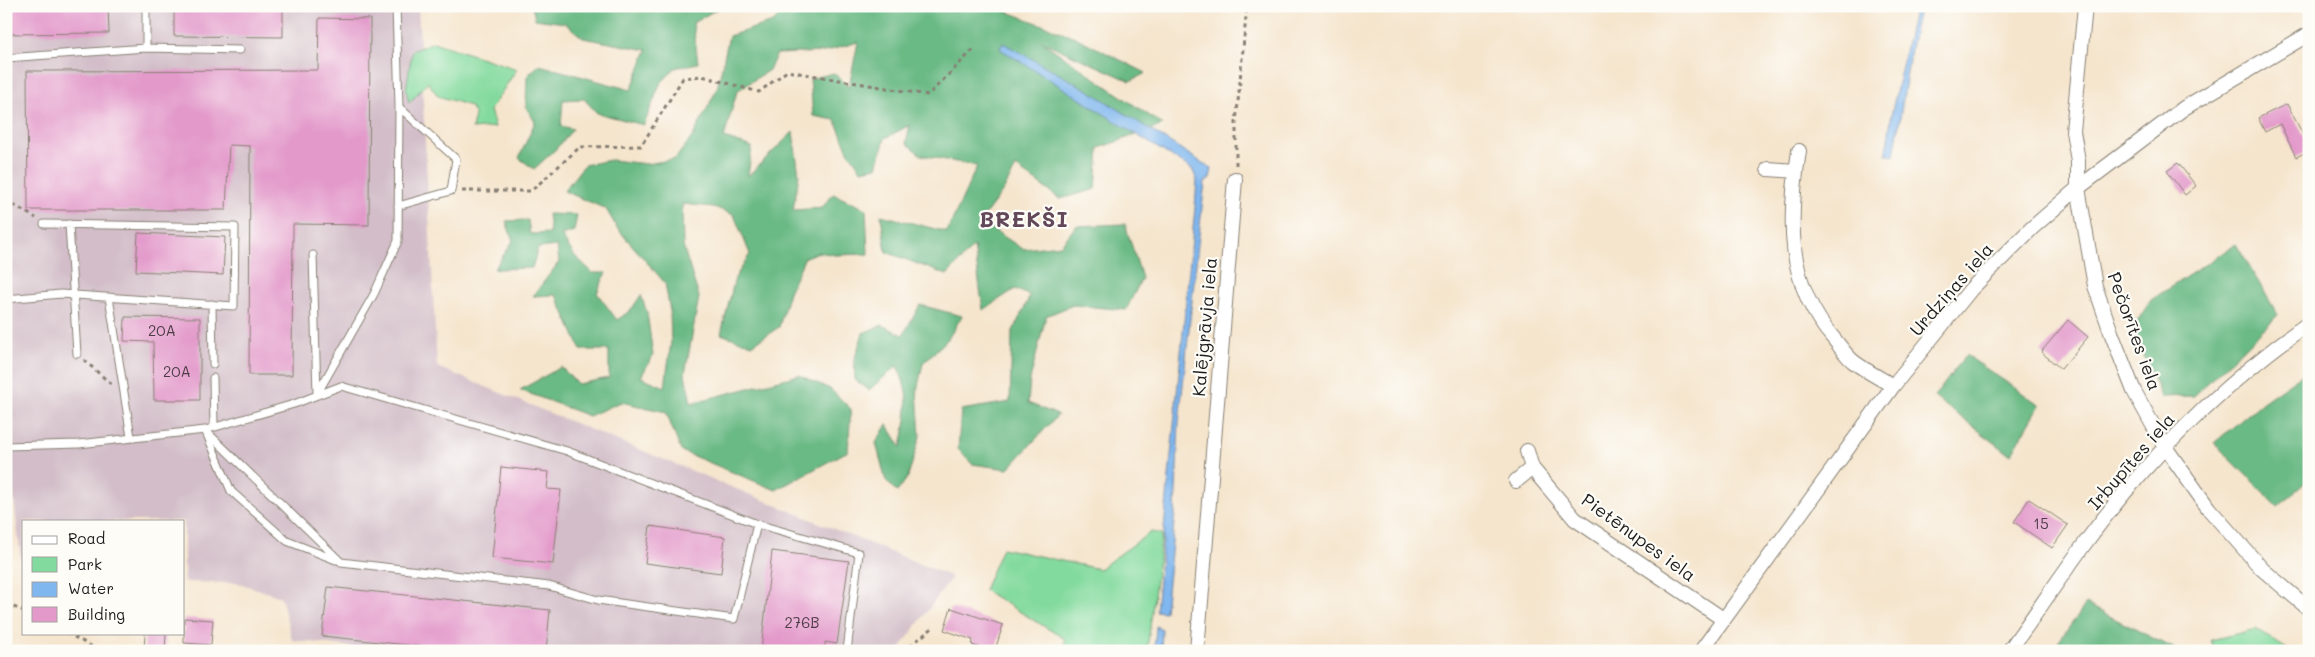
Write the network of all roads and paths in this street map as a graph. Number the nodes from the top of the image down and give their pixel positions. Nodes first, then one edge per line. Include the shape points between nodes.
1 (146, 6) edge
2 (396, 6) edge
3 (1247, 6) edge
4 (2085, 6) edge
5 (2309, 34) edge
6 (976, 47) dead end
7 (146, 48) junction
8 (240, 50) dead end
9 (6, 58) edge
10 (399, 107) junction
11 (1799, 151) dead end
12 (1768, 169) dead end
13 (1796, 171) junction
14 (1235, 179) joint
15 (2078, 188) junction
16 (451, 191) junction
17 (6, 201) edge
18 (398, 206) junction
19 (44, 224) joint
20 (69, 224) junction
21 (313, 255) dead end
22 (72, 295) junction
23 (109, 297) junction
24 (6, 299) edge
25 (212, 304) junction
26 (2309, 323) edge
27 (77, 354) joint
28 (213, 364) dead end
29 (213, 378) dead end
30 (1893, 386) junction
31 (317, 395) junction
32 (125, 396) junction
33 (214, 427) junction
34 (205, 430) junction
35 (131, 437) junction
36 (6, 446) edge
37 (2165, 447) junction
38 (1527, 451) dead end
39 (1532, 468) junction
40 (1516, 481) dead end
41 (757, 524) junction
42 (341, 562) junction
43 (6, 604) edge
44 (2309, 609) edge
45 (22, 610) edge
46 (1723, 620) junction
47 (935, 626) dead end
48 (69, 634) edge
49 (6, 648) edge
50 (9, 651) edge
51 (100, 651) edge
52 (848, 651) edge
53 (904, 651) edge
54 (1197, 651) edge
55 (1701, 651) edge
56 (2009, 651) edge

1 - 7 lane
2 - 10 lane
3 - 14 path via 1236,123
4 - 15 street, Pečorītes iela via 2073,131
5 - 15 street, Urdziņas iela via 2184,108
6 - 16 path via 928,95 787,71 759,92 702,76 683,78 641,146 580,147 532,191
7 - 8 lane
7 - 9 lane
10 - 16 lane via 456,159
10 - 18 lane
11 - 13 street
12 - 13 street
13 - 30 street via 1792,250 1800,283 1818,321 1852,361
14 - 54 street, Kalējgrāvja iela
15 - 30 street, Urdziņas iela via 1971,289
15 - 37 street, Pečorītes iela via 2095,286 2134,391
16 - 18 lane
17 - 19 path
18 - 31 lane via 398,241 374,294
19 - 20 lane
20 - 22 lane
20 - 25 lane via 235,227 234,306
21 - 31 lane
22 - 23 lane
22 - 24 lane
22 - 27 lane
23 - 25 lane
23 - 32 lane
25 - 28 lane
26 - 37 street, Irbupītes iela via 2239,377
27 - 32 path
29 - 33 lane
30 - 46 street, Urdziņas iela
31 - 33 lane
31 - 41 lane via 341,386 567,451
32 - 35 lane
33 - 34 lane
34 - 35 lane
34 - 42 lane
34 - 42 lane via 231,491 287,541
35 - 36 lane via 79,444
37 - 44 street, Pečorītes iela via 2235,540 2262,569
37 - 56 street, Irbupītes iela via 2090,538
38 - 39 street, Pietēnupes iela
39 - 40 street
39 - 46 street, Pietēnupes iela via 1576,519
41 - 42 lane via 734,619 598,600 549,586
41 - 52 lane via 859,553
43 - 45 path
46 - 55 street, Urdziņas iela
47 - 53 path
48 - 51 path
49 - 50 path

